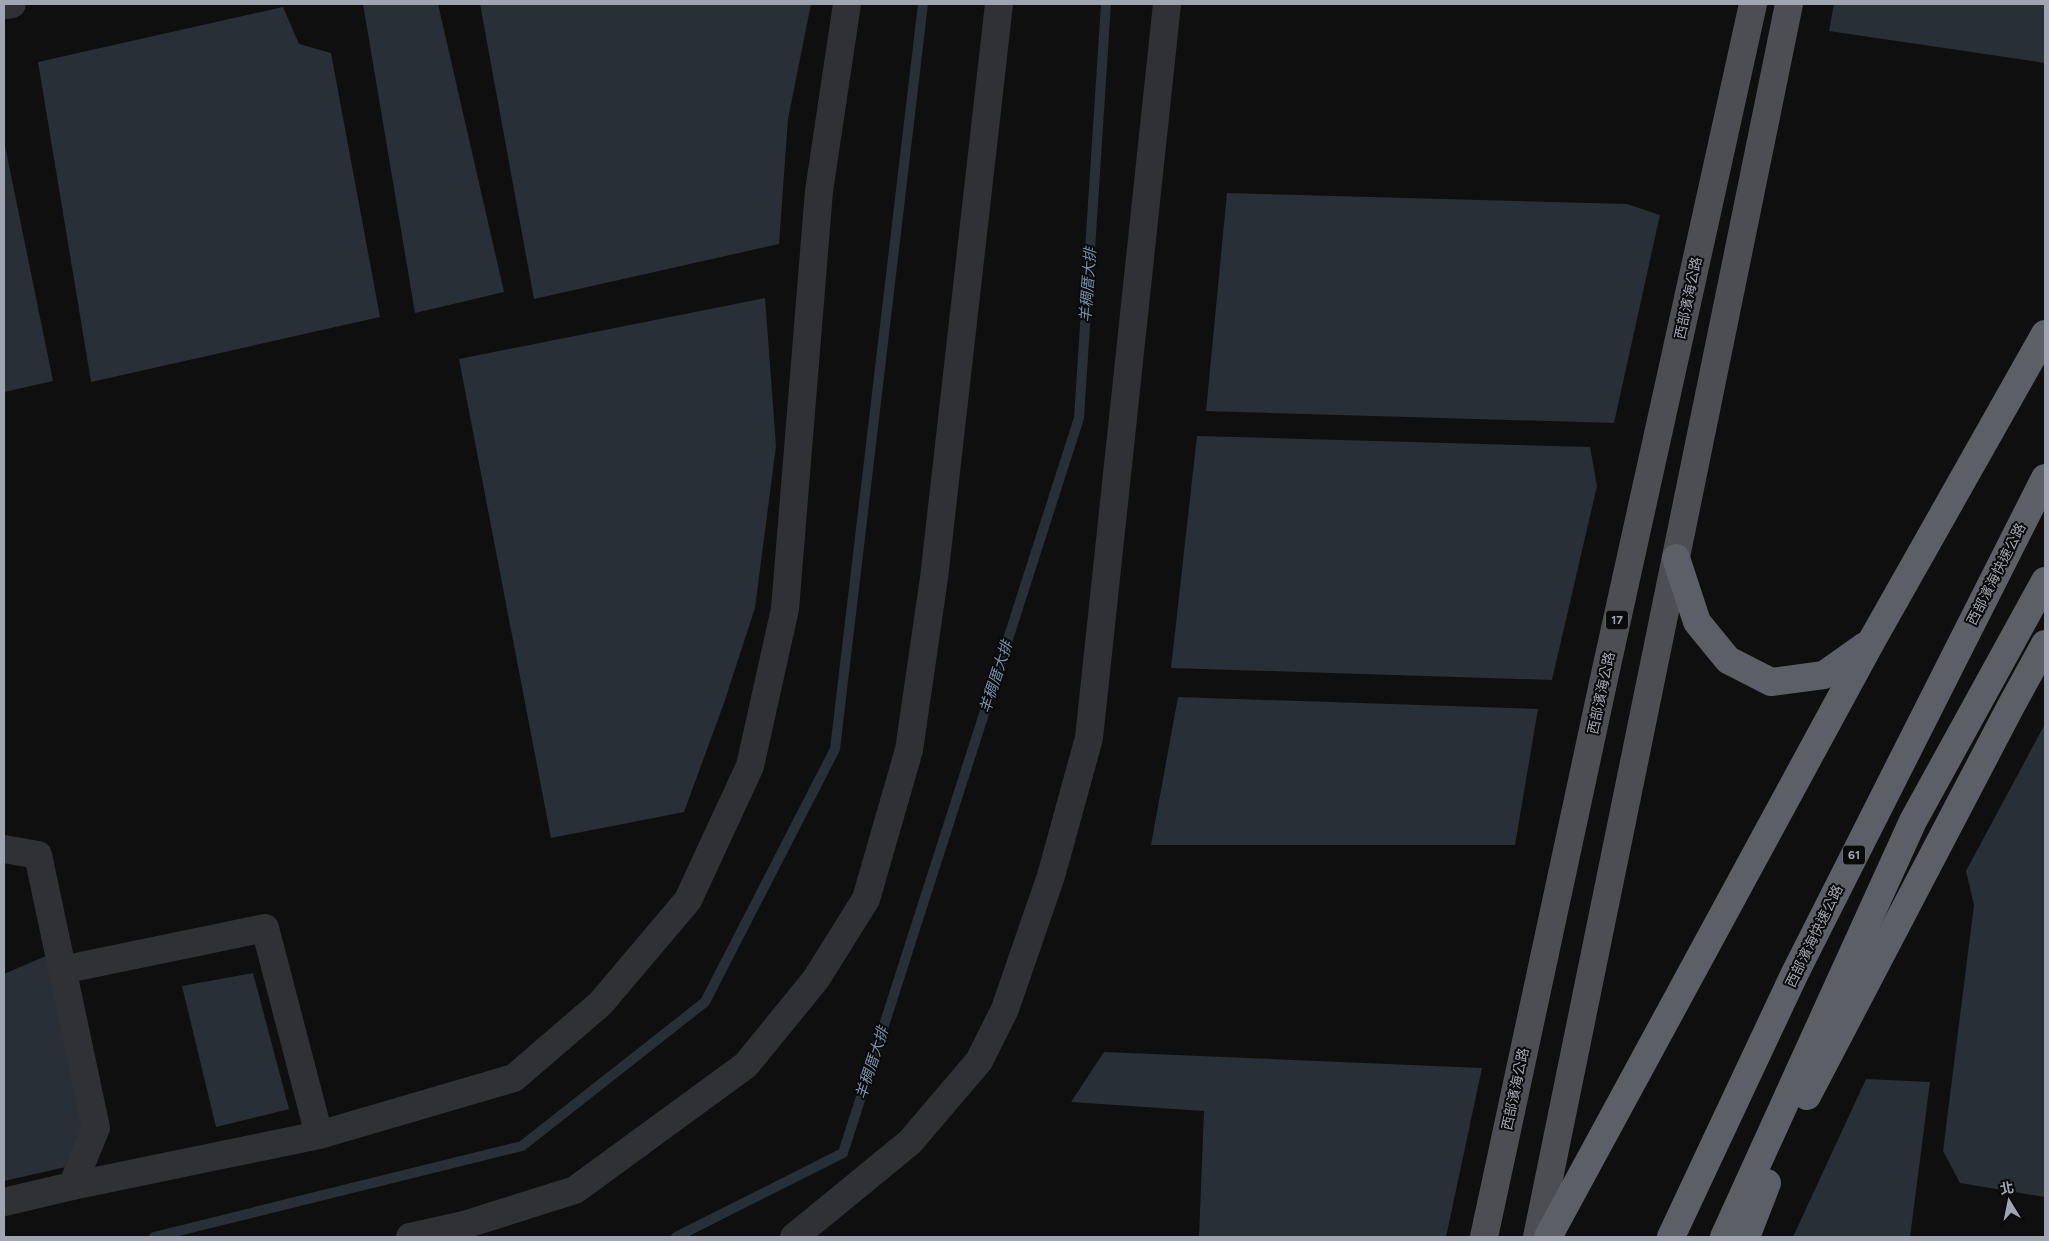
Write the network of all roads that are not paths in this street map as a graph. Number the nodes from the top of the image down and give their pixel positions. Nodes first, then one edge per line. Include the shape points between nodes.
1 (12, 4) edge
2 (847, 4) edge
3 (999, 4) edge
4 (1167, 4) edge
5 (1753, 4) edge
6 (1789, 4) edge
7 (4, 5) edge
8 (2045, 334) edge
9 (2045, 478) edge
10 (1676, 558) junction
11 (2045, 581) edge
12 (1871, 642) junction
13 (2045, 644) edge
14 (4, 849) edge
15 (62, 970) junction
16 (318, 1134) junction
17 (72, 1186) junction
18 (4, 1202) edge
19 (410, 1237) edge
20 (794, 1237) edge
21 (1484, 1237) edge
22 (1537, 1237) edge
23 (1548, 1237) edge
24 (1671, 1237) edge
25 (1724, 1237) edge
26 (1746, 1237) edge

1 - 7 street
2 - 16 street via 819,191 785,609 750,766 688,900 601,1002 514,1078
3 - 19 street via 934,578 910,750 866,899 816,980 746,1065 575,1190 464,1225
4 - 20 street via 1089,738 1051,876 1005,1010 978,1061 910,1142
5 - 21 main road, 西部濱海公路 / 17
6 - 10 main road
8 - 12 highway
9 - 24 highway, 西部濱海快速公路 / 61 via 1795,973
10 - 12 highway via 1697,622 1728,660 1771,682 1824,675
10 - 22 main road
11 - 25 highway via 1913,821
12 - 23 highway
13 - 26 highway via 1778,1152
14 - 15 street via 38,855
15 - 16 street via 265,928
15 - 17 street via 96,1128
16 - 17 street
17 - 18 street

